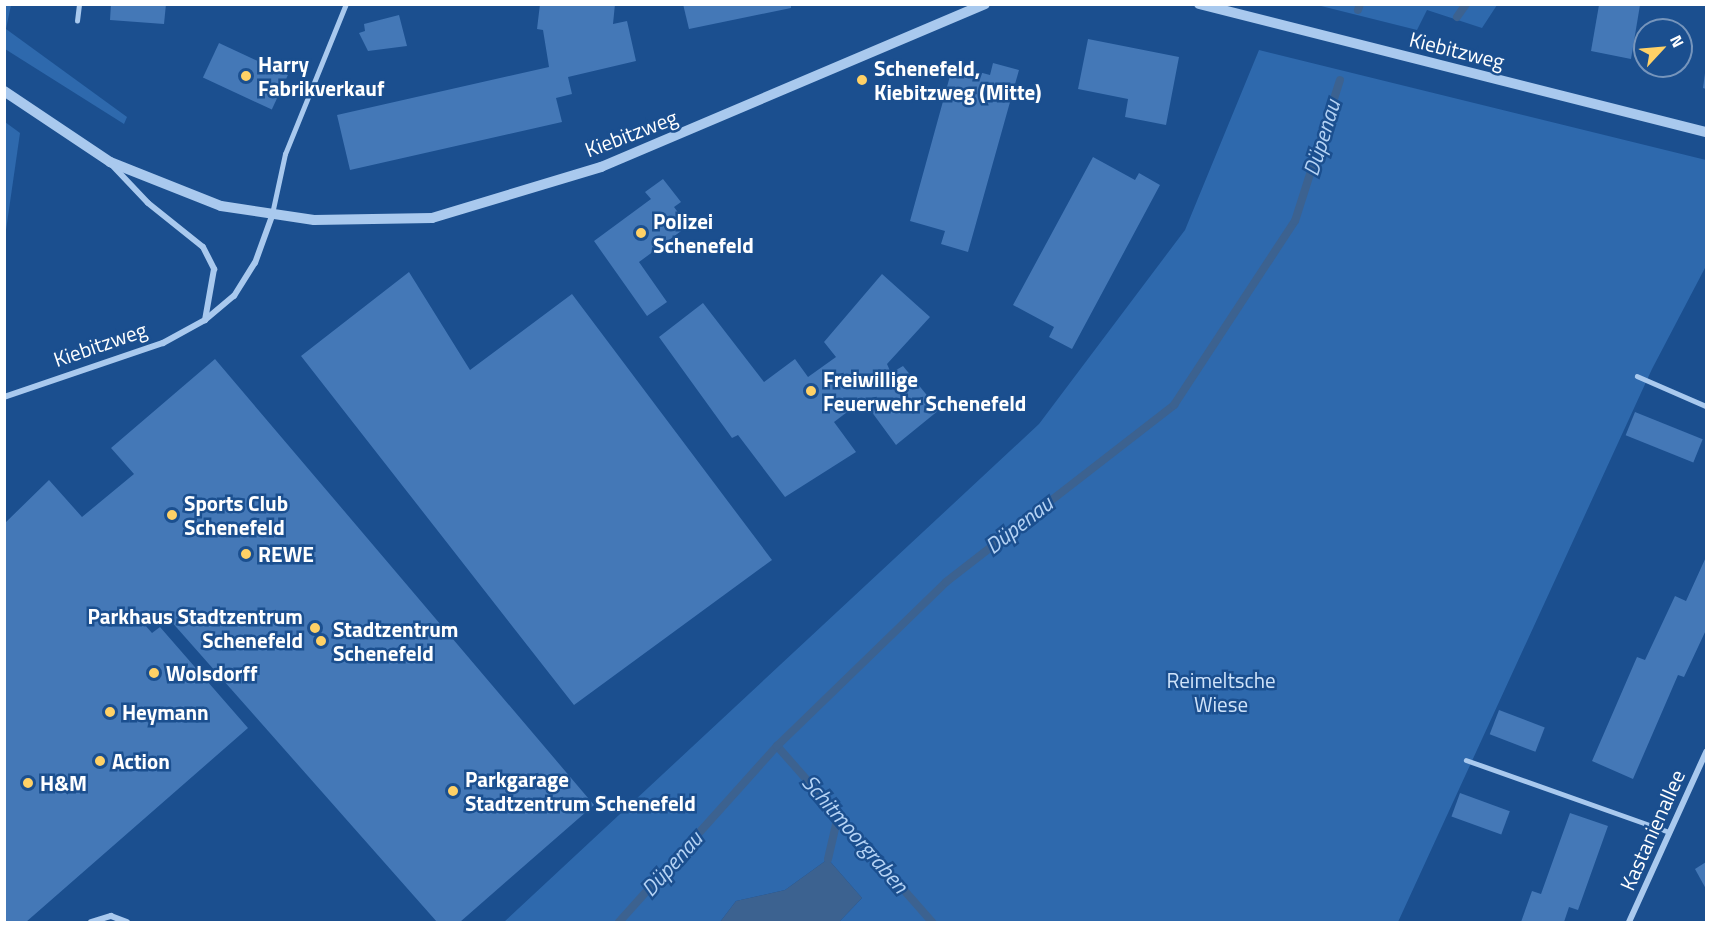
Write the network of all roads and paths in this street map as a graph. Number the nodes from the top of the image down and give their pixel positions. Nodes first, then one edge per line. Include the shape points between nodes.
1 (79, 4) edge
2 (346, 4) edge
3 (985, 4) edge
4 (1199, 4) edge
5 (78, 21) dead end
6 (4, 91) edge
7 (1707, 132) edge
8 (110, 162) junction
9 (272, 216) junction
10 (205, 320) junction
11 (1637, 376) dead end
12 (4, 397) edge
13 (1707, 406) edge
14 (1707, 752) edge
15 (1466, 760) dead end
16 (1667, 831) junction
17 (91, 922) edge
18 (127, 922) edge
19 (1629, 922) edge

1 - 5 lane
2 - 9 lane via 285,154
3 - 9 street, Kiebitzweg via 679,135 489,205 432,218
4 - 7 street, Kiebitzweg
6 - 8 street, Kiebitzweg
8 - 9 street, Kiebitzweg via 170,189
8 - 10 street, Kiebitzweg via 148,203 203,247 214,269
9 - 10 street, Kiebitzweg via 255,262 234,296
10 - 12 street, Kiebitzweg via 163,344
11 - 13 lane
14 - 16 street, Kastanienallee
15 - 16 lane
16 - 19 street, Kastanienallee
17 - 18 street via 111,916

